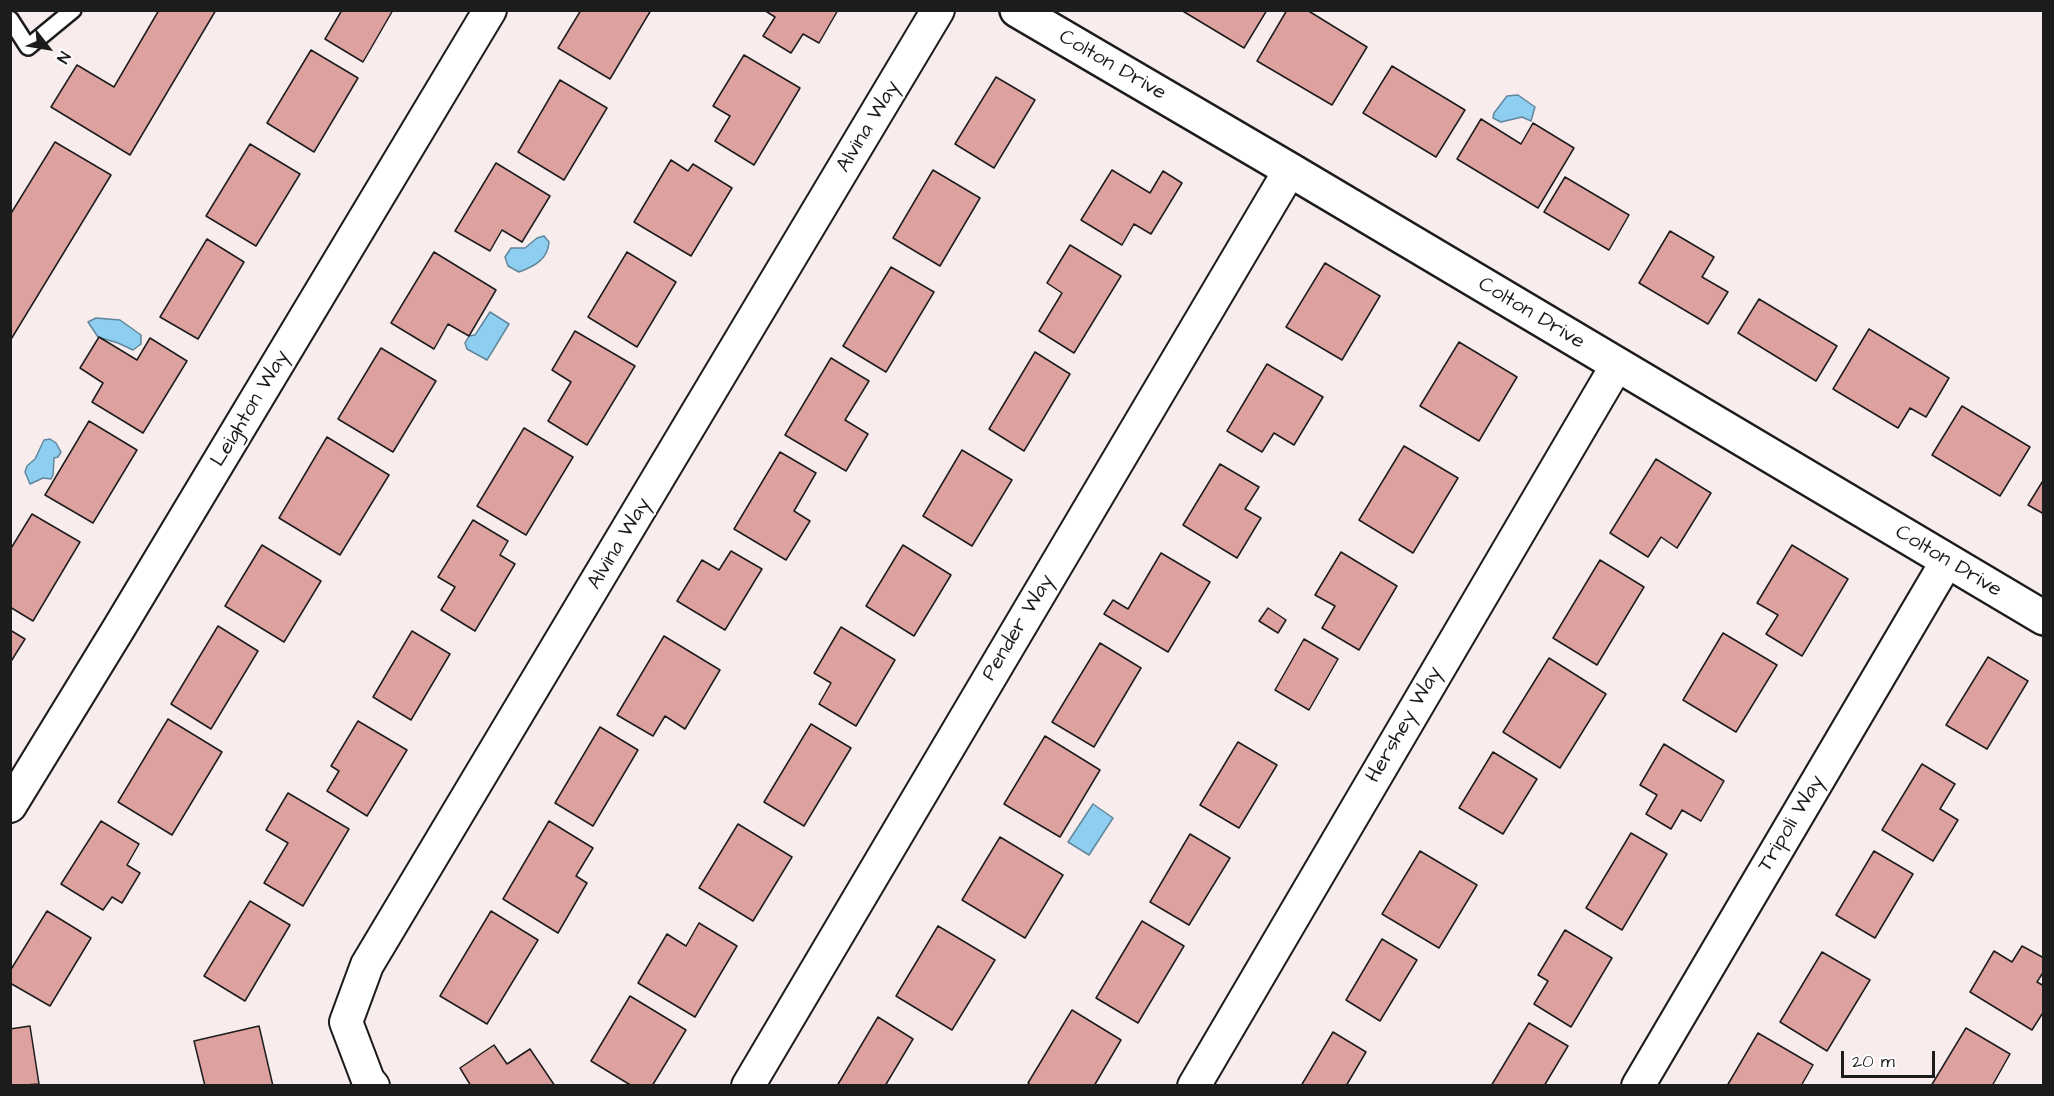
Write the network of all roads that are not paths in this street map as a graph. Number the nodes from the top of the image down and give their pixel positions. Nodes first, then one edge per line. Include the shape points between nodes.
1 (73, 10) edge
2 (490, 10) edge
3 (938, 10) edge
4 (1017, 10) edge
5 (10, 18) edge
6 (1290, 170) junction
7 (1617, 365) junction
8 (1947, 561) junction
9 (2043, 618) edge
10 (10, 806) edge
11 (373, 1086) edge
12 (748, 1086) edge
13 (1194, 1086) edge
14 (1638, 1086) edge

1 - 5 lane via 28,47
2 - 10 street, Leighton Way
3 - 11 street, Alvina Way via 368,965 346,1022
4 - 6 street, Colton Drive
6 - 7 street, Colton Drive
6 - 12 street, Pender Way
7 - 8 street, Colton Drive
7 - 13 street, Hershey Way
8 - 9 street, Colton Drive
8 - 14 street, Tripoli Way

